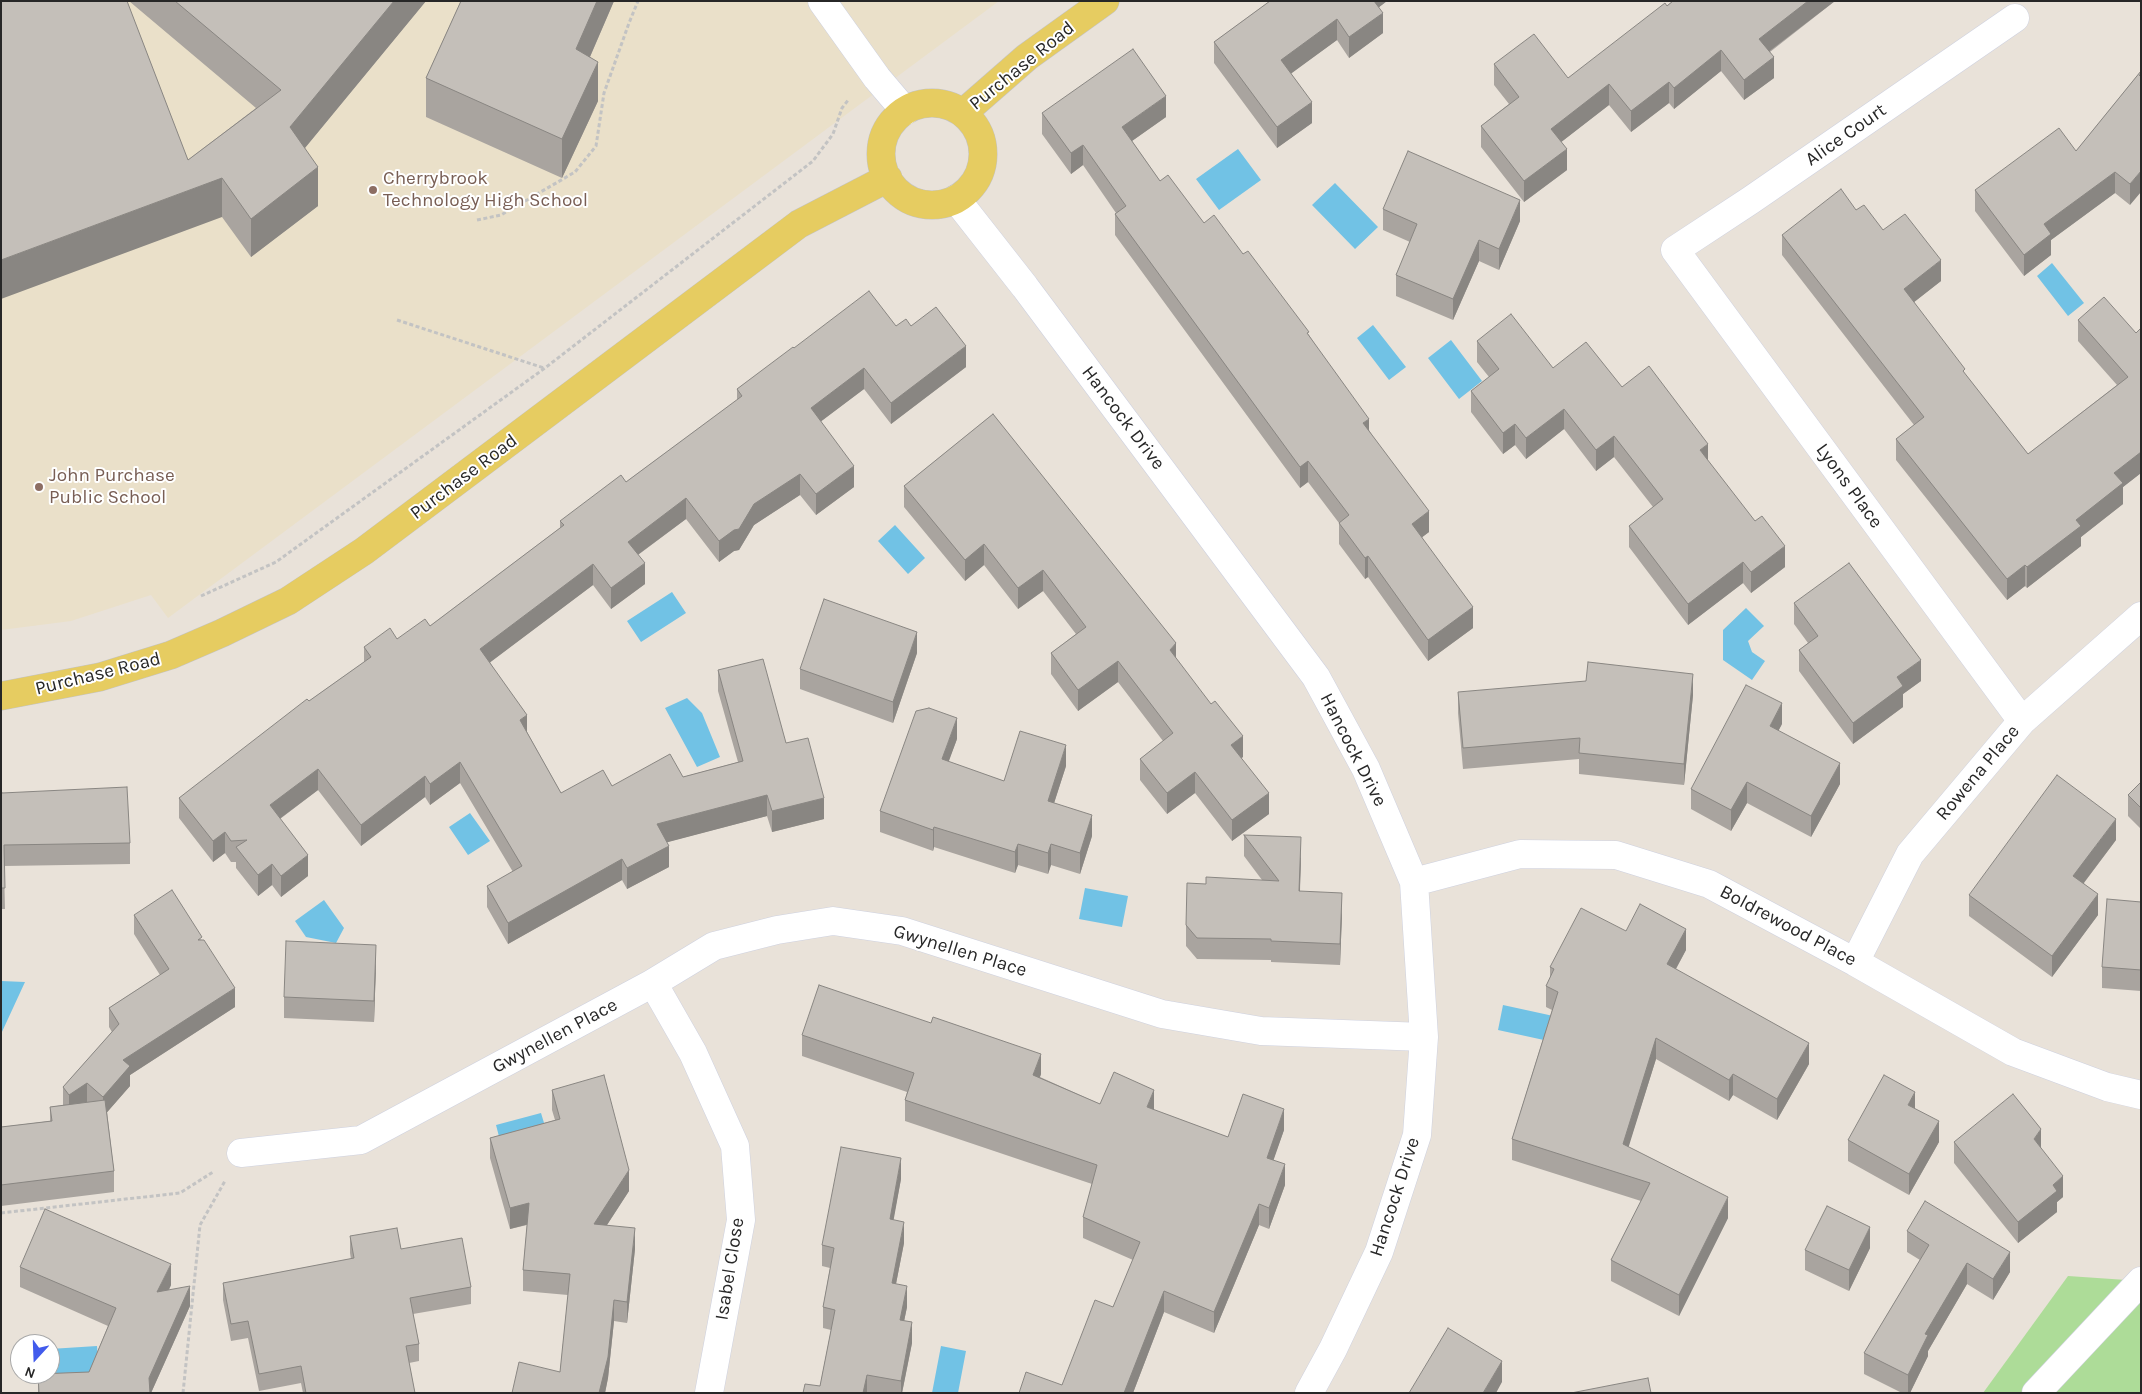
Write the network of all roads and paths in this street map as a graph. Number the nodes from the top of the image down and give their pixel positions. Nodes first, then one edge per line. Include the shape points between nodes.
1 (638, 1) edge
2 (822, 1) edge
3 (1105, 1) edge
4 (2015, 18) dead end
5 (849, 99) dead end
6 (904, 111) junction
7 (963, 113) junction
8 (888, 178) junction
9 (956, 199) junction
10 (476, 220) dead end
11 (1675, 250) joint
12 (397, 320) dead end
13 (545, 368) junction
14 (201, 596) dead end
15 (2141, 616) edge
16 (1, 696) edge
17 (2022, 721) junction
18 (1414, 882) junction
19 (1855, 962) junction
20 (653, 983) junction
21 (1424, 1037) junction
22 (2141, 1095) edge
23 (241, 1154) junction
24 (1, 1213) edge
25 (2141, 1281) edge
26 (183, 1393) edge
27 (709, 1393) edge
28 (1308, 1393) edge
29 (2036, 1393) edge

1 - 10 path via 604,93 596,146 575,172 501,215
2 - 6 street
3 - 7 main road, Purchase Road via 1027,57
4 - 11 street, Alice Court
5 - 13 path via 842,108 833,134 813,160
6 - 7 main road via 915,105 931,103 948,105
6 - 8 main road via 889,126 882,141 881,158
7 - 9 main road via 974,125 981,141 982,158 979,174
8 - 9 main road via 894,188 923,204 940,204
8 - 16 main road, Purchase Road via 799,224 364,551 288,600 171,655 100,677
9 - 18 street, Hancock Drive via 1316,676 1366,769
11 - 17 street, Lyons Place
12 - 13 path
13 - 14 path via 276,562
15 - 17 street, Rowena Place
17 - 19 street, Rowena Place via 1910,854
18 - 19 street, Boldrewood Place via 1520,854 1616,855 1709,884
18 - 21 street, Hancock Drive
19 - 22 street, Boldrewood Place via 2013,1052 2107,1087
20 - 21 street, Gwynellen Place via 714,946 777,930 833,921 902,932 1162,1014 1261,1031
20 - 23 street, Gwynellen Place via 361,1140
20 - 27 street, Isabel Close via 693,1053 735,1146 741,1220
21 - 28 street, Hancock Drive via 1417,1135 1379,1252 1333,1349
23 - 24 path via 180,1193
23 - 26 path via 200,1226
25 - 29 street

